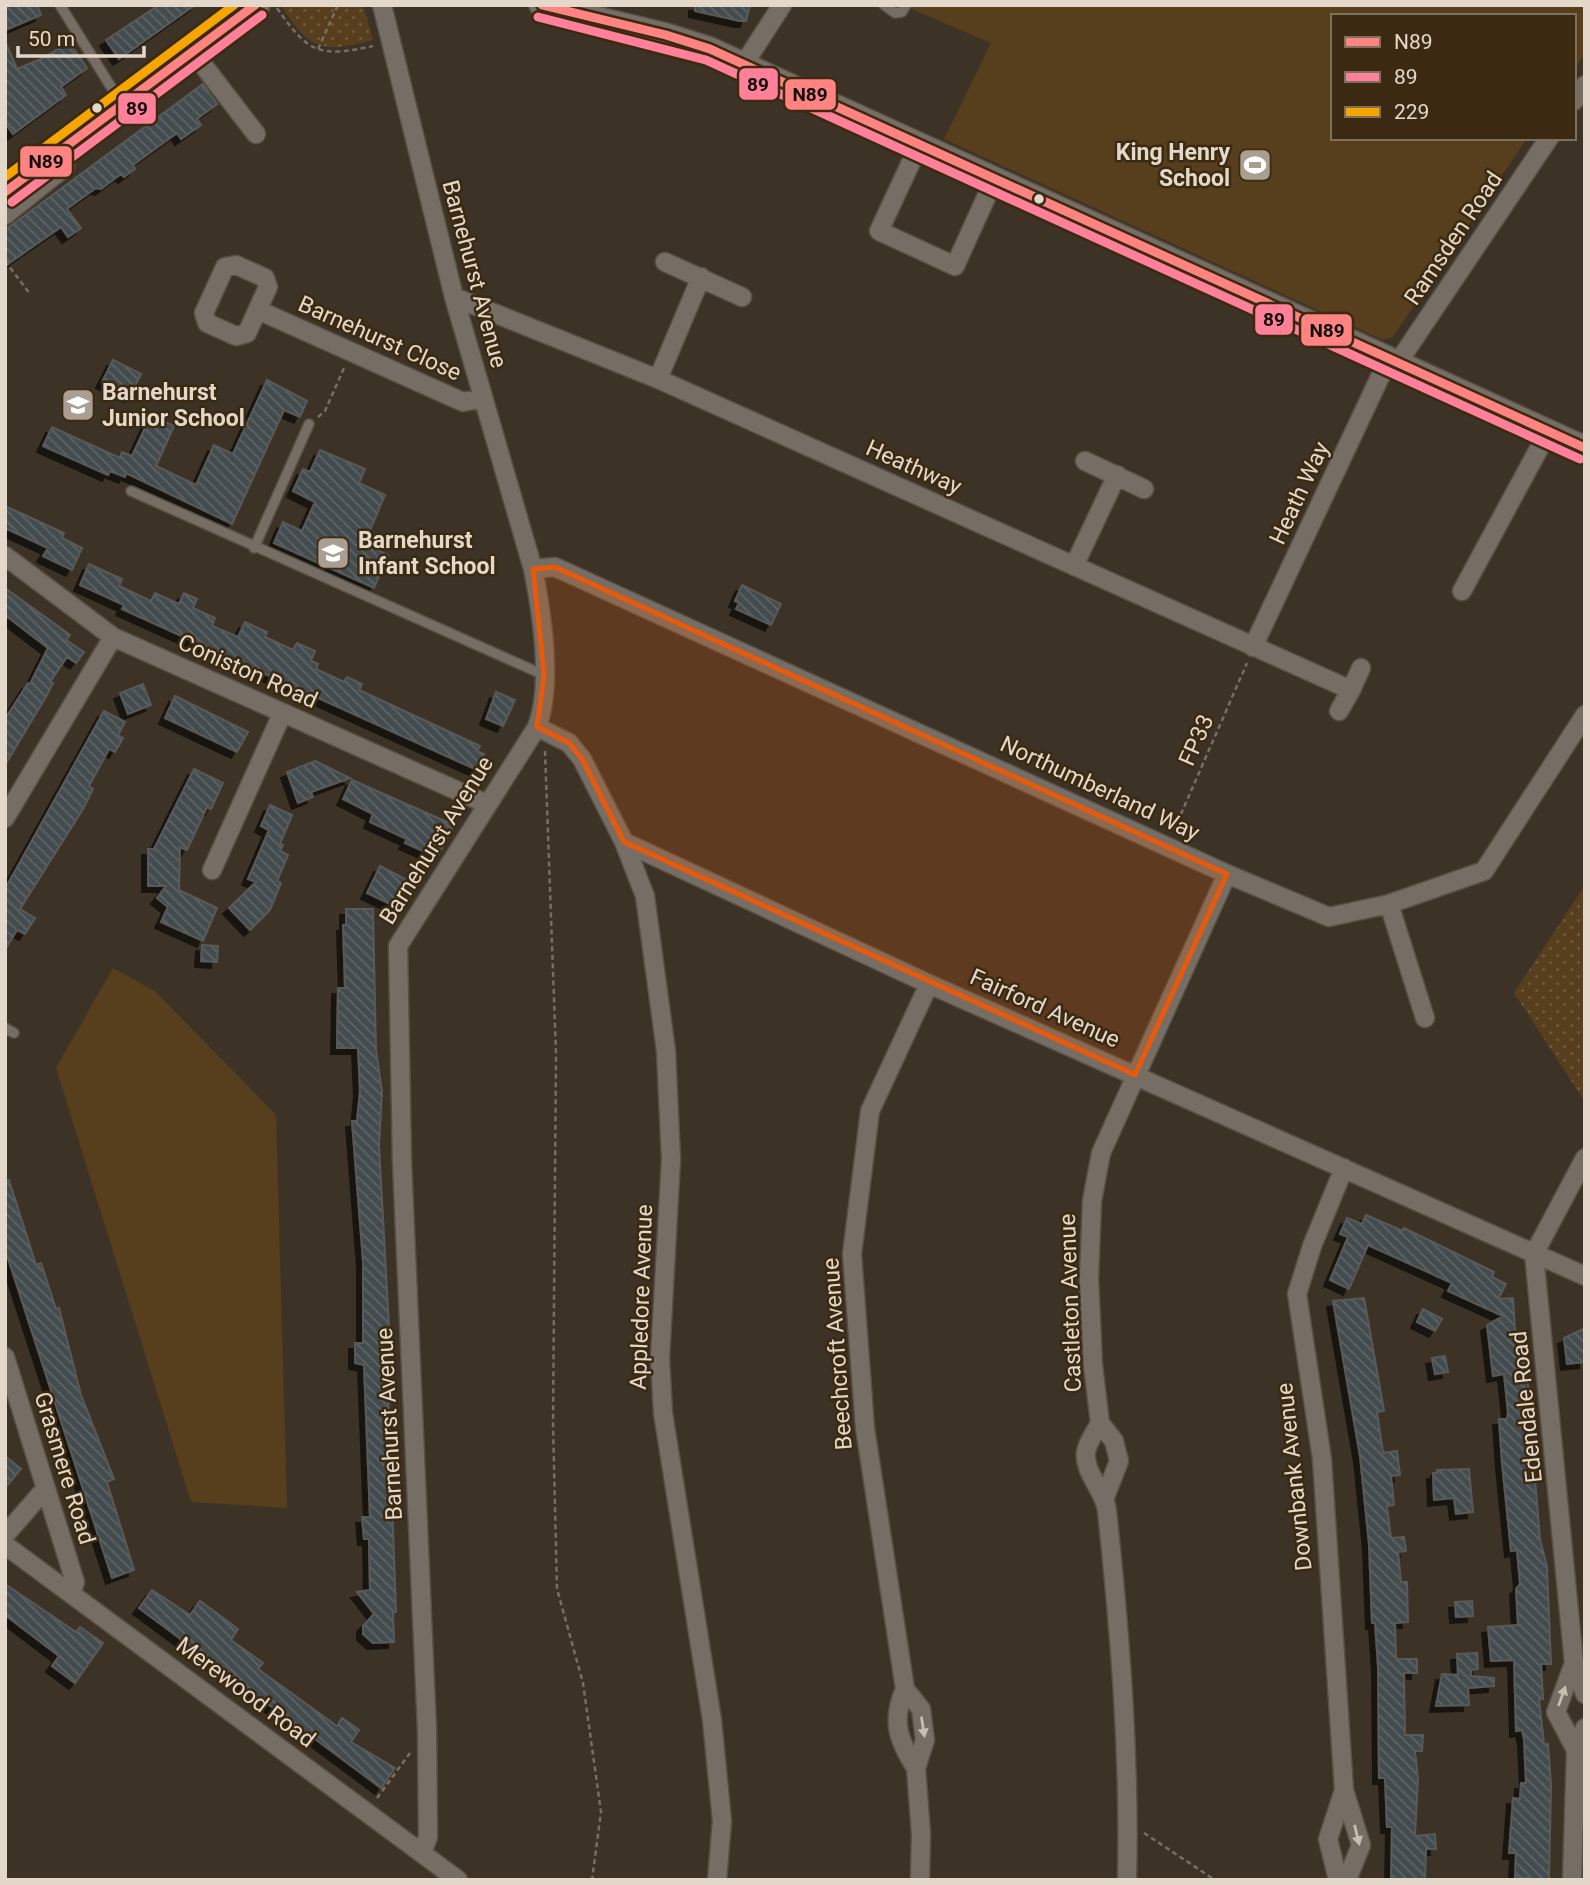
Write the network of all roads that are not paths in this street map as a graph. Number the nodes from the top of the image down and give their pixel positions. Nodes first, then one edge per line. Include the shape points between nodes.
1 (60, 5) edge
2 (255, 5) edge
3 (382, 5) edge
4 (541, 5) edge
5 (782, 5) edge
6 (884, 5) edge
7 (906, 5) edge
8 (193, 51) junction
9 (744, 64) junction
10 (122, 104) junction
11 (256, 134) dead end
12 (1548, 140) edge
13 (919, 145) junction
14 (994, 180) junction
15 (6, 194) edge
16 (665, 262) dead end
17 (701, 277) junction
18 (454, 297) junction
19 (742, 298) dead end
20 (258, 310) dead end
21 (1393, 362) junction
22 (658, 379) junction
23 (483, 398) junction
24 (309, 424) road end
25 (1548, 432) junction
26 (1585, 449) edge
27 (1085, 461) dead end
28 (1117, 475) junction
29 (1144, 489) dead end
30 (131, 491) dead end
31 (254, 548) junction
32 (5, 556) edge
33 (1074, 566) junction
34 (533, 569) junction
35 (1462, 591) dead end
36 (113, 637) junction
37 (1253, 647) junction
38 (1361, 667) dead end
39 (544, 675) junction
40 (1350, 690) junction
41 (1339, 710) dead end
42 (282, 714) junction
43 (1585, 715) edge
44 (541, 729) junction
45 (487, 804) junction
46 (5, 818) edge
47 (624, 842) junction
48 (212, 870) dead end
49 (1227, 874) junction
50 (1389, 904) junction
51 (929, 984) junction
52 (1425, 1018) dead end
53 (1135, 1075) junction
54 (1585, 1158) edge
55 (1344, 1168) junction
56 (1534, 1254) junction
57 (1585, 1276) edge
58 (5, 1357) edge
59 (1100, 1423) junction
60 (46, 1488) junction
61 (1105, 1497) junction
62 (5, 1535) edge
63 (5, 1545) edge
64 (71, 1593) junction
65 (1574, 1663) junction
66 (905, 1689) junction
67 (1585, 1694) edge
68 (1585, 1728) edge
69 (1576, 1750) junction
70 (916, 1768) junction
71 (1344, 1790) junction
72 (422, 1853) junction
73 (458, 1880) edge
74 (717, 1880) edge
75 (920, 1880) edge
76 (1127, 1880) edge
77 (1338, 1880) edge
78 (1347, 1880) edge
79 (1572, 1880) edge

1 - 10 lane
2 - 8 main road
3 - 18 street, Barnehurst Avenue
4 - 9 street via 666,35
5 - 9 street
6 - 7 lane via 895,13
8 - 10 main road
8 - 11 street
9 - 13 street
10 - 15 main road
12 - 21 street, Ramsden Road
13 - 14 street
13 - 14 street via 880,231 954,266
14 - 21 street
16 - 17 street
17 - 19 street
17 - 22 street
18 - 22 street, Heathway
18 - 23 street, Barnehurst Avenue
20 - 23 street, Barnehurst Close via 463,402
21 - 25 street
21 - 37 street, Heath Way
22 - 33 street, Heathway
23 - 34 street, Barnehurst Avenue
24 - 31 lane
25 - 26 street
25 - 35 street
27 - 28 street
28 - 29 street
28 - 33 street
30 - 31 lane
31 - 39 lane
32 - 36 street, Coniston Road
33 - 37 street, Heathway
34 - 39 street, Barnehurst Avenue
34 - 49 street, Northumberland Way via 555,567
36 - 42 street, Coniston Road
36 - 46 street
37 - 40 street, Heathway
38 - 40 street
39 - 44 street, Barnehurst Avenue
40 - 41 street
42 - 45 street, Coniston Road
42 - 48 street
43 - 50 street, Northumberland Way via 1484,871
44 - 45 street, Barnehurst Avenue
44 - 47 street via 569,743 582,759
45 - 72 street, Barnehurst Avenue via 398,946 402,1162 427,1730 428,1837
47 - 51 street, Fairford Avenue
47 - 74 street, Appledore Avenue via 645,897 666,1051 671,1159 660,1358 663,1413 712,1720 722,1821
49 - 50 street, Northumberland Way via 1329,917
49 - 53 street, Castleton Avenue
50 - 52 street
51 - 53 street, Fairford Avenue
51 - 66 street, Beechcroft Avenue via 870,1111 852,1254 865,1428
53 - 55 street, Fairford Avenue
53 - 59 street, Castleton Avenue via 1101,1153 1092,1201 1089,1278
54 - 56 street
55 - 56 street, Fairford Avenue
55 - 71 street, Downbank Avenue via 1297,1294 1322,1459
56 - 57 street, Fairford Avenue
56 - 65 street, Edendale Road
58 - 60 street, Grasmere Road
59 - 61 street, Castleton Avenue via 1086,1452
59 - 61 street, Castleton Avenue via 1114,1441 1119,1461
60 - 62 street
60 - 64 street, Grasmere Road via 75,1582
61 - 76 street, Castleton Avenue via 1129,1796
63 - 64 street, Merewood Road
64 - 72 street, Merewood Road
65 - 67 street, Edendale Road
69 -> 65 street, Edendale Road via 1556,1712
66 - 70 street, Beechcroft Avenue via 897,1708 900,1743
66 -> 70 street, Beechcroft Avenue via 921,1709 925,1740
68 - 69 street, Edendale Road
69 - 79 street, Edendale Road
70 - 75 street, Beechcroft Avenue
71 - 77 street, Downbank Avenue via 1328,1839
71 -> 78 street, Downbank Avenue via 1361,1845
72 - 73 street, Merewood Road

